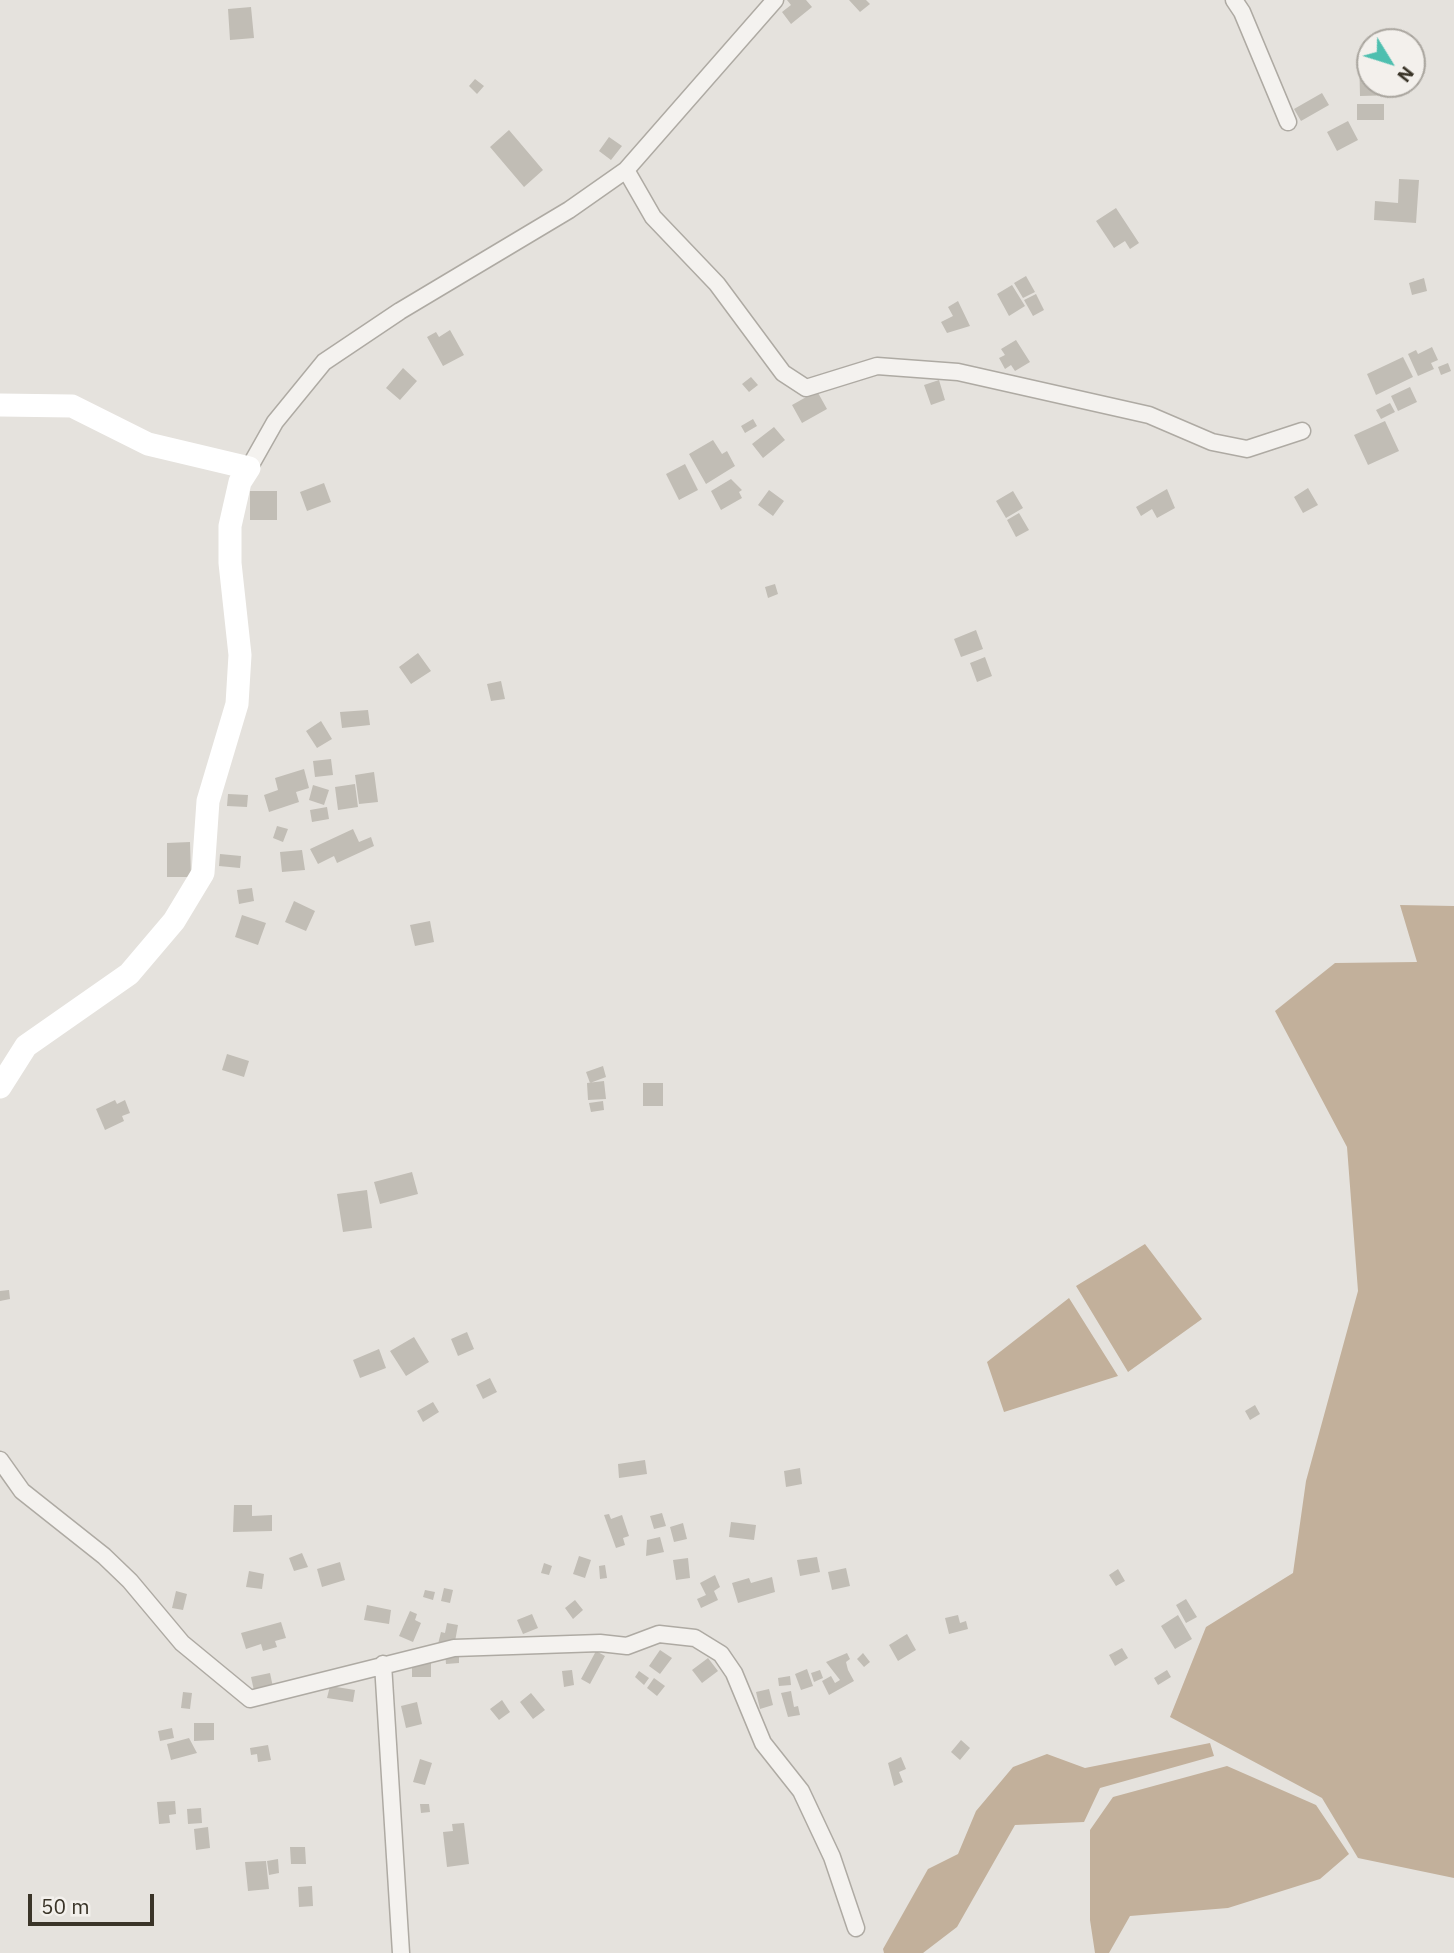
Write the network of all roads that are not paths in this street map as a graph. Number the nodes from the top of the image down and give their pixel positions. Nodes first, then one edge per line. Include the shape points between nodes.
1 (775, 0) edge
2 (1234, 0) edge
3 (1288, 122) dead end
4 (626, 170) junction
5 (0, 405) edge
6 (1302, 431) dead end
7 (249, 468) junction
8 (0, 1087) edge
9 (0, 1460) edge
10 (383, 1664) junction
11 (856, 1928) dead end
12 (401, 1953) edge

1 - 4 street
2 - 3 street
4 - 6 street via 653,217 717,284 783,373 806,388 877,366 958,372 1149,415 1212,442 1247,449
4 - 7 street via 324,362 275,422
5 - 7 street via 72,407 148,444
7 - 8 street via 240,482 230,526 240,655 237,705 208,801 203,873 174,921 129,974 26,1046
9 - 10 street via 22,1491 104,1556 182,1643 250,1699
10 - 11 street via 454,1648 627,1646 659,1634 695,1638 720,1654 734,1673 763,1743 801,1791 832,1857
10 - 12 street

